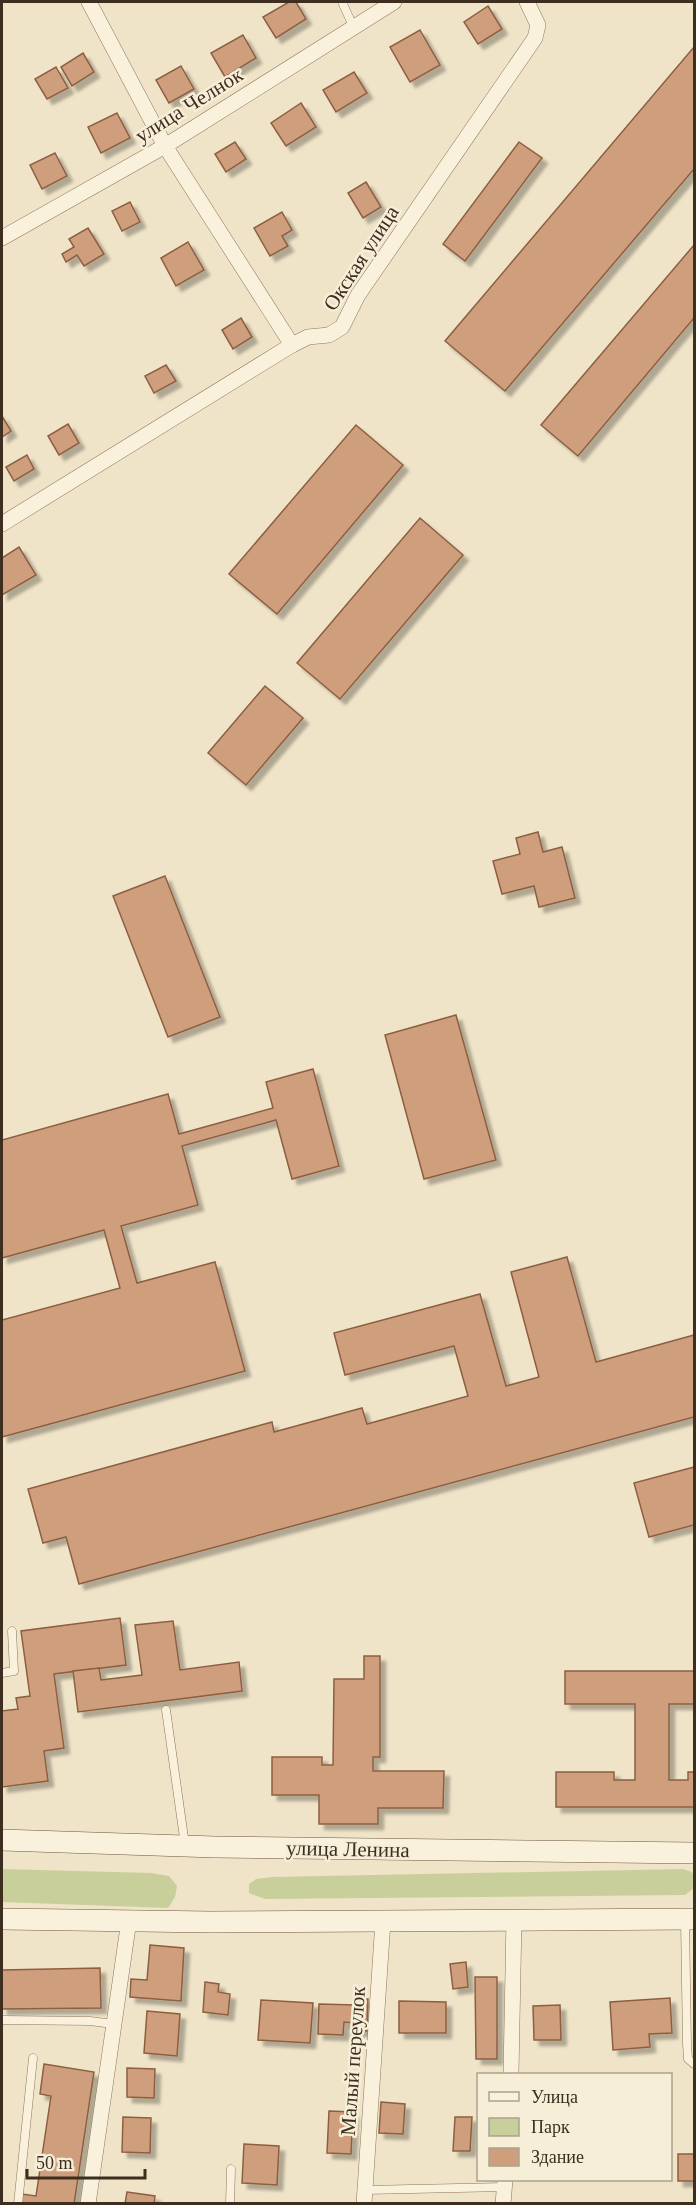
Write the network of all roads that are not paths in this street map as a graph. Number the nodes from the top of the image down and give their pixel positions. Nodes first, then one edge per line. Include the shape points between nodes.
1 (89, 2) edge
2 (342, 2) edge
3 (394, 2) edge
4 (527, 2) edge
5 (353, 26) junction
6 (165, 146) junction
7 (2, 238) edge
8 (292, 345) junction
9 (2, 524) edge
10 (12, 1631) dead end
11 (2, 1673) edge
12 (166, 1710) dead end
13 (2, 1840) edge
14 (185, 1846) junction
15 (694, 1853) edge
16 (2, 1919) edge
17 (514, 1919) junction
18 (690, 1919) edge
19 (129, 1920) junction
20 (383, 1920) junction
21 (2, 2020) edge
22 (113, 2024) junction
23 (33, 2058) dead end
24 (694, 2064) edge
25 (510, 2073) edge
26 (231, 2169) dead end
27 (505, 2183) edge
28 (365, 2197) edge
29 (18, 2204) edge
30 (88, 2204) edge
31 (230, 2204) edge
32 (503, 2204) edge

1 - 6 street
2 - 5 lane
3 - 5 street, улица Челнок
4 - 8 street, Окская улица via 538,25 535,38 358,295 342,327 329,335 308,337
5 - 6 street, улица Челнок
6 - 7 street, улица Челнок
6 - 8 street
8 - 9 street, Окская улица
10 - 11 lane via 14,1671
12 - 14 lane
13 - 14 main road, улица Ленина
14 - 15 main road, улица Ленина
16 - 19 main road
17 - 18 main road
17 - 20 main road
17 - 25 street
18 - 24 lane via 687,2051
19 - 20 main road
19 - 22 street
20 - 28 street, Малый переулок
21 - 22 lane
22 - 30 street
23 - 29 lane
26 - 31 lane
27 - 28 lane
27 - 32 street

